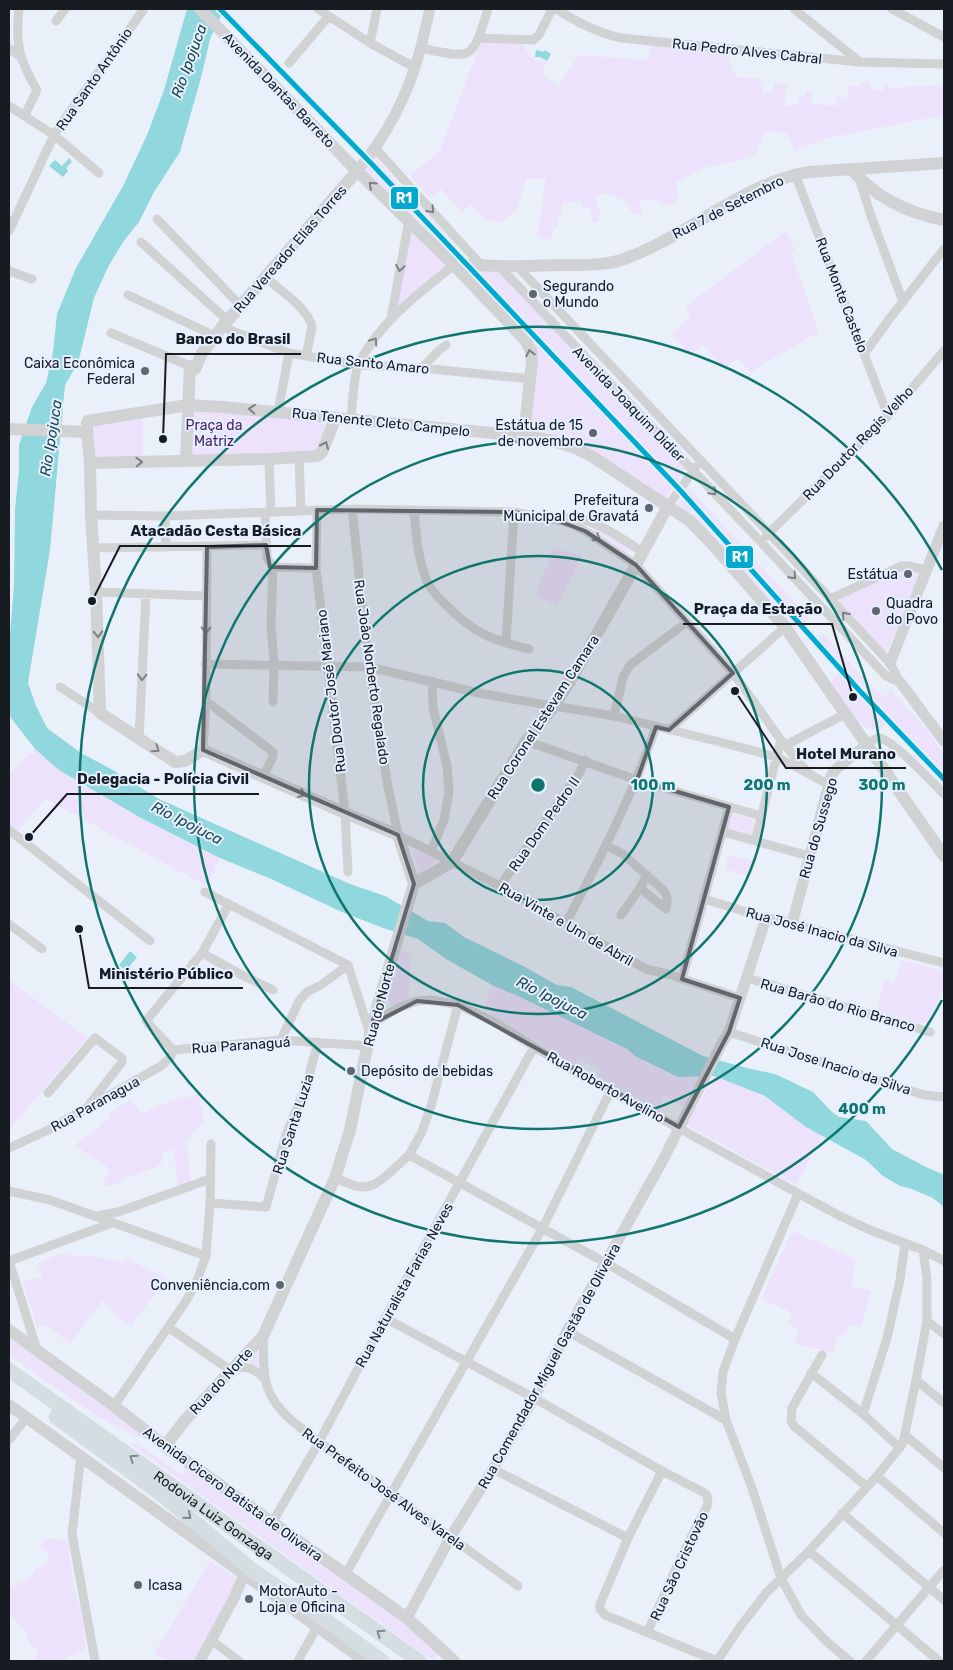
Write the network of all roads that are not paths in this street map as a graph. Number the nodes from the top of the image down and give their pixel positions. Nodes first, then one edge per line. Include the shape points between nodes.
1 (19, 9) edge
2 (65, 9) edge
3 (144, 9) edge
4 (200, 9) edge
5 (318, 9) edge
6 (377, 9) edge
7 (430, 9) edge
8 (488, 9) edge
9 (552, 9) edge
10 (556, 9) edge
11 (794, 9) edge
12 (892, 9) edge
13 (570, 12) edge
14 (329, 16) junction
15 (56, 21) dead end
16 (944, 37) edge
17 (479, 38) junction
18 (370, 44) junction
19 (9, 48) edge
20 (421, 48) junction
21 (20, 56) junction
22 (860, 62) junction
23 (289, 63) dead end
24 (944, 64) edge
25 (414, 67) junction
26 (9, 106) edge
27 (24, 115) junction
28 (54, 136) junction
29 (376, 148) junction
30 (944, 163) edge
31 (357, 171) junction
32 (99, 173) dead end
33 (795, 174) junction
34 (856, 174) junction
35 (157, 219) dead end
36 (409, 220) junction
37 (944, 220) edge
38 (9, 232) edge
39 (141, 242) dead end
40 (944, 249) edge
41 (454, 265) junction
42 (481, 265) junction
43 (499, 266) junction
44 (517, 266) junction
45 (9, 271) edge
46 (266, 278) junction
47 (32, 279) dead end
48 (128, 296) dead end
49 (903, 302) junction
50 (240, 306) junction
51 (391, 319) junction
52 (569, 322) junction
53 (222, 328) junction
54 (559, 331) junction
55 (111, 333) dead end
56 (446, 345) dead end
57 (944, 351) edge
58 (289, 353) junction
59 (864, 354) junction
60 (306, 356) junction
61 (605, 360) junction
62 (358, 365) junction
63 (190, 366) junction
64 (422, 368) junction
65 (595, 368) junction
66 (530, 379) junction
67 (648, 404) junction
68 (188, 405) junction
69 (278, 412) junction
70 (638, 414) junction
71 (888, 416) junction
72 (335, 419) junction
73 (351, 420) junction
74 (10, 429) edge
75 (82, 432) junction
76 (524, 436) junction
77 (299, 458) junction
78 (269, 459) junction
79 (186, 460) junction
80 (702, 462) junction
81 (90, 464) junction
82 (693, 471) junction
83 (668, 506) junction
84 (352, 509) junction
85 (317, 510) junction
86 (414, 510) junction
87 (301, 511) junction
88 (268, 512) junction
89 (514, 512) junction
90 (91, 515) junction
91 (165, 516) junction
92 (553, 519) junction
93 (944, 526) edge
94 (769, 532) junction
95 (760, 541) junction
96 (266, 544) junction
97 (166, 546) junction
98 (207, 546) junction
99 (93, 548) junction
100 (643, 552) junction
101 (636, 565) junction
102 (273, 567) junction
103 (316, 568) junction
104 (927, 570) junction
105 (815, 583) junction
106 (806, 590) junction
107 (96, 592) junction
108 (146, 594) junction
109 (207, 596) junction
110 (830, 599) junction
111 (687, 622) junction
112 (785, 628) junction
113 (858, 629) junction
114 (850, 638) junction
115 (506, 643) junction
116 (529, 649) dead end
117 (890, 663) junction
118 (205, 664) junction
119 (274, 664) junction
120 (327, 667) junction
121 (369, 667) junction
122 (733, 673) junction
123 (886, 676) junction
124 (432, 681) junction
125 (900, 682) junction
126 (60, 687) dead end
127 (206, 701) junction
128 (273, 702) dead end
129 (554, 706) junction
130 (100, 713) junction
131 (845, 714) junction
132 (614, 716) junction
133 (656, 727) junction
134 (669, 730) junction
135 (139, 738) junction
136 (526, 741) junction
137 (944, 741) edge
138 (784, 742) junction
139 (866, 745) junction
140 (203, 750) junction
141 (777, 757) junction
142 (585, 760) junction
143 (809, 774) junction
144 (263, 777) junction
145 (637, 780) junction
146 (828, 784) junction
147 (944, 794) edge
148 (729, 808) junction
149 (345, 813) junction
150 (761, 816) junction
151 (9, 830) edge
152 (723, 832) junction
153 (398, 834) junction
154 (755, 841) junction
155 (607, 846) junction
156 (431, 851) junction
157 (809, 856) junction
158 (944, 856) edge
159 (452, 862) junction
160 (348, 872) dead end
161 (646, 874) junction
162 (414, 884) junction
163 (500, 886) junction
164 (640, 888) junction
165 (205, 892) dead end
166 (704, 899) junction
167 (229, 904) junction
168 (622, 915) dead end
169 (766, 918) junction
170 (566, 923) junction
171 (9, 924) edge
172 (792, 924) junction
173 (150, 941) dead end
174 (42, 950) dead end
175 (202, 954) junction
176 (942, 963) edge
177 (348, 965) junction
178 (682, 978) junction
179 (747, 978) junction
180 (273, 990) dead end
181 (740, 998) junction
182 (458, 1005) junction
183 (729, 1032) junction
184 (930, 1032) dead end
185 (370, 1034) junction
186 (280, 1040) junction
187 (318, 1042) junction
188 (534, 1047) junction
189 (173, 1050) junction
190 (610, 1090) junction
191 (48, 1093) dead end
192 (944, 1097) edge
193 (86, 1108) junction
194 (679, 1127) junction
195 (211, 1144) dead end
196 (9, 1148) edge
197 (409, 1155) junction
198 (335, 1178) junction
199 (210, 1179) junction
200 (459, 1184) junction
201 (9, 1191) edge
202 (798, 1194) junction
203 (210, 1202) junction
204 (97, 1216) junction
205 (112, 1223) junction
206 (542, 1229) junction
207 (905, 1243) junction
208 (923, 1250) junction
209 (206, 1256) junction
210 (9, 1261) edge
211 (944, 1261) edge
212 (606, 1263) junction
213 (384, 1318) junction
214 (927, 1321) junction
215 (168, 1327) junction
216 (9, 1330) edge
217 (567, 1331) junction
218 (944, 1333) edge
219 (263, 1336) junction
220 (735, 1339) junction
221 (37, 1350) junction
222 (822, 1355) dead end
223 (466, 1363) junction
224 (9, 1370) edge
225 (230, 1370) junction
226 (811, 1373) junction
227 (265, 1379) junction
228 (916, 1380) junction
229 (9, 1382) edge
230 (534, 1398) junction
231 (944, 1403) edge
232 (9, 1405) edge
233 (114, 1406) junction
234 (863, 1414) junction
235 (26, 1417) junction
236 (726, 1420) junction
237 (905, 1435) junction
238 (9, 1440) edge
239 (319, 1442) junction
240 (165, 1446) junction
241 (900, 1448) junction
242 (81, 1455) junction
243 (944, 1468) edge
244 (493, 1469) junction
245 (662, 1471) junction
246 (877, 1476) junction
247 (867, 1487) junction
248 (391, 1495) junction
249 (842, 1514) junction
250 (272, 1523) junction
251 (944, 1533) edge
252 (450, 1538) junction
253 (628, 1538) junction
254 (809, 1551) junction
255 (944, 1570) edge
256 (244, 1575) junction
257 (345, 1575) junction
258 (781, 1578) junction
259 (518, 1586) dead end
260 (929, 1588) junction
261 (944, 1600) edge
262 (407, 1618) junction
263 (897, 1626) junction
264 (317, 1628) junction
265 (647, 1633) junction
266 (211, 1640) junction
267 (95, 1661) edge
268 (200, 1661) edge
269 (239, 1661) edge
270 (298, 1661) edge
271 (365, 1661) edge
272 (382, 1661) edge
273 (420, 1661) edge
274 (454, 1661) edge
275 (717, 1661) edge
276 (850, 1661) edge
277 (866, 1661) edge
278 (939, 1661) edge

1 - 21 street
2 - 15 street
3 - 28 street, Rua Santo Antônio
4 - 31 main road, Avenida Dantas Barreto
5 - 14 street
6 - 18 street
7 - 20 street
8 - 17 street
9 - 17 street via 533,40
10 - 13 street, Rua Pedro Alves Cabral
11 - 22 street
12 - 16 street
13 - 22 street, Rua Pedro Alves Cabral via 606,34 621,38
14 - 18 street
14 - 23 street
17 - 20 street via 471,51 464,55
18 - 25 street
19 - 21 street
20 - 25 street
21 - 27 street via 37,90
22 - 24 street, Rua Pedro Alves Cabral
25 - 29 street via 402,100
26 - 27 street
27 - 28 street
28 - 32 street
28 - 38 street, Rua Santo Antônio
29 - 31 street
29 -> 42 street
30 - 34 main road, Rua 7 de Setembro
36 -> 31 main road, Avenida Dantas Barreto
31 - 46 main road, Rua Vereador Elias Torres
33 - 34 main road, Rua 7 de Setembro
33 - 44 main road, Rua 7 de Setembro via 751,192 644,251 625,258 603,263
33 - 59 street, Rua Monte Castelo
34 - 37 main road via 873,191 894,203
34 - 49 street
35 - 50 street
36 - 41 main road, Avenida Dantas Barreto
36 -> 51 street
39 - 53 street
40 - 49 street
41 - 42 main road, Rua 7 de Setembro
41 - 51 street
66 -> 41 main road, Avenida Dantas Barreto via 532,355 526,341
42 - 43 main road, Rua 7 de Setembro
43 - 44 main road, Rua 7 de Setembro
43 - 54 street, Avenida Joaquim Didier
44 - 52 street, Avenida Joaquim Didier
45 - 47 street
46 - 50 main road, Rua Vereador Elias Torres
46 - 60 street via 312,322
48 - 53 street, Rua Santo Amaro
49 - 59 street
50 - 53 main road, Rua Vereador Elias Torres
62 -> 51 street
52 - 54 street
52 - 61 street, Avenida Joaquim Didier
53 - 58 street, Rua Santo Amaro
53 - 63 main road, Rua Vereador Elias Torres via 202,353 195,369
54 - 65 street, Avenida Joaquim Didier
55 - 63 street
56 - 64 street
57 - 71 street, Rua Doutor Regis Velho
58 - 60 street, Rua Santo Amaro
58 - 69 street
59 - 71 street, Rua Monte Castelo
60 - 62 street, Rua Santo Amaro
61 - 65 street
61 - 67 street, Avenida Joaquim Didier
62 - 64 street, Rua Santo Amaro
62 - 73 street
63 - 68 main road
64 - 66 street, Rua Santo Amaro
65 - 70 street, Avenida Joaquim Didier
66 - 76 main road, Avenida Dantas Barreto
67 - 70 street
67 - 80 street, Avenida Joaquim Didier
69 -> 68 main road, Rua Tenente Cleto Campelo
68 - 75 main road, Rua Tenente Cleto Campelo via 90,420
68 - 79 main road
69 - 72 main road, Rua Tenente Cleto Campelo
70 - 82 street, Avenida Joaquim Didier
71 - 94 street, Rua Doutor Regis Velho
72 - 73 main road, Rua Tenente Cleto Campelo
77 -> 72 main road via 320,454
73 - 76 main road, Rua Tenente Cleto Campelo
74 - 75 main road
75 - 81 main road
76 - 83 main road, Rua Tenente Cleto Campelo via 573,447
77 - 78 main road
77 - 87 street
78 - 79 main road
78 - 88 street
81 -> 79 main road
80 - 82 street
80 - 94 street, Avenida Joaquim Didier
81 - 90 main road
82 - 83 street
82 -> 95 street, Avenida Joaquim Didier
83 - 100 main road, Rua Coronel Estevam Camara
83 - 112 main road, Rua Tenente Cleto Campelo via 700,532
84 - 85 street
84 - 86 street
84 - 121 street, Rua João Norberto Regalado
85 - 87 street
85 - 103 street, Rua Doutor José Mariano
86 - 89 street
86 - 115 street via 417,540 428,584 435,595 477,632
87 - 88 street
88 - 91 street
88 - 96 street
89 - 92 street
89 - 115 street
90 - 91 street
90 - 99 main road
91 - 97 street
92 - 100 street via 573,517 593,522
92 -> 101 street via 585,531
93 - 104 street
94 - 95 street, Rua Doutor Regis Velho
94 - 105 street, Avenida Joaquim Didier
95 -> 106 street, Avenida Joaquim Didier
96 - 98 street
96 - 102 street via 267,558
97 - 98 street
97 - 99 street
98 - 109 street
99 - 107 main road
100 - 101 main road, Rua Coronel Estevam Camara
101 - 111 street
101 - 129 main road, Rua Coronel Estevam Camara
102 - 103 street
102 - 119 street via 271,624
103 - 120 street, Rua Doutor José Mariano
104 - 110 street via 901,566
104 - 117 street
105 - 106 street
105 - 110 street, Avenida Joaquim Didier
106 - 114 street, Avenida Joaquim Didier
107 - 108 street
107 -> 130 main road
108 - 109 street
108 -> 135 street
109 -> 118 street
113 -> 110 street, Avenida Joaquim Didier
111 - 122 street
111 - 132 street via 630,666 623,677
112 - 122 street
112 - 131 main road, Rua Tenente Cleto Campelo
113 - 114 street
113 - 117 street, Avenida Joaquim Didier
114 - 123 street, Avenida Joaquim Didier
115 - 116 street
117 - 123 street
117 - 125 street, Avenida Joaquim Didier
118 - 119 street
118 - 127 street
119 - 120 street
119 - 128 street
120 - 121 street
120 - 149 street, Rua Doutor José Mariano
121 - 124 street
121 - 153 street, Rua João Norberto Regalado
122 - 134 street
122 - 138 street
123 - 125 street
124 - 129 street
124 - 156 street via 433,708 449,792 444,820
125 - 137 street
126 - 130 street
127 - 140 street
127 - 144 street via 271,750 274,754
129 - 132 street
129 - 136 main road, Rua Coronel Estevam Camara
130 - 135 main road
131 - 138 street
131 - 139 main road, Rua Tenente Cleto Campelo
132 - 133 street
133 - 134 street
133 - 145 street
134 - 141 street
135 -> 140 main road via 175,762 185,761
136 - 142 street
136 - 159 main road, Rua Coronel Estevam Camara
138 - 141 street
138 - 143 street
139 - 146 street, Rua do Sussego via 836,769
139 - 147 street via 877,738 893,744
139 - 158 main road, Rua Tenente Cleto Campelo
140 - 144 main road
141 - 143 street
141 - 150 street
142 - 145 street
142 - 163 street, Rua Dom Pedro II via 580,772
143 - 146 street
144 -> 149 main road
145 - 148 street
145 - 155 street
146 - 157 street, Rua do Sussego
148 - 150 street
148 - 152 street
149 - 153 main road
149 - 160 street, Rua Doutor José Mariano
150 - 154 street
151 - 173 street
152 - 154 street
152 - 166 street
153 - 156 street, Rua Vinte e Um de Abril
153 - 162 main road
154 - 157 street
155 - 161 street via 623,854
155 - 170 street
156 - 159 street, Rua Vinte e Um de Abril
157 - 172 street, Rua do Sussego
159 - 162 main road, Rua Coronel Estevam Camara
159 - 163 street, Rua Vinte e Um de Abril
161 - 164 street
161 - 164 street via 667,894 666,910
162 - 185 main road, Rua do Norte
163 - 170 street, Rua Vinte e Um de Abril
164 - 168 street
165 - 167 street
166 - 169 street, Rua José Inacio da Silva
166 - 178 street
167 - 175 street
167 - 177 street
169 - 172 street, Rua José Inacio da Silva
169 - 179 street, Rua Comendador Miguel Gastão de Oliveira
170 - 178 street, Rua Vinte e Um de Abril via 646,969
171 - 174 street
172 - 176 street, Rua José Inacio da Silva
175 - 180 street
175 - 189 street via 146,1021
177 - 185 street
177 - 186 street via 307,992
178 - 181 street, Rua Vinte e Um de Abril
179 - 181 street, Rua Comendador Miguel Gastão de Oliveira
179 - 184 street, Rua Barão do Rio Branco
181 - 183 street, Rua Comendador Miguel Gastão de Oliveira
182 - 185 street, Rua Roberto Avelino via 417,1001 398,1008
182 - 188 street, Rua Roberto Avelino via 491,1020
182 - 197 street via 431,1106
183 - 192 street, Rua Jose Inacio da Silva via 924,1094
183 - 194 street, Rua Comendador Miguel Gastão de Oliveira
185 - 187 street, Rua Paranaguá
185 - 198 main road, Rua do Norte via 350,1130
186 - 187 street, Rua Paranaguá
186 - 189 street, Rua Paranaguá
187 - 203 street, Rua Santa Luzia via 286,1134 266,1207
188 - 190 street, Rua Roberto Avelino
188 - 200 street, Rua Naturalista Farias Neves
189 - 193 street, Rua Paranagua via 170,1058 160,1066
190 - 194 street, Rua Roberto Avelino
190 - 206 street
191 - 193 street via 93,1039 98,1039 122,1058 122,1062
193 - 196 street, Rua Paranagua
194 - 202 street, Rua Roberto Avelino
194 - 212 street, Rua Comendador Miguel Gastão de Oliveira
195 - 199 street
197 - 198 street via 384,1178 364,1187
197 - 200 street
198 - 219 main road, Rua do Norte
199 - 203 street
199 - 204 street via 118,1212
200 - 206 street
200 - 213 street, Rua Naturalista Farias Neves
201 - 204 street via 45,1198
202 - 207 street, Rua Roberto Avelino via 870,1230
202 - 220 street
203 - 209 street
204 - 205 street
205 - 209 street
205 - 210 street
206 - 212 street
206 - 223 street
207 - 208 street, Rua Roberto Avelino
207 - 234 street via 887,1338
208 - 211 street, Rua Roberto Avelino
208 - 214 street
209 - 215 street via 196,1283
210 - 221 street
212 - 217 street, Rua Comendador Miguel Gastão de Oliveira
212 - 220 street
213 - 223 street
213 - 239 street, Rua Naturalista Farias Neves
214 - 218 street
214 - 228 street
215 - 225 street
215 - 233 street
216 - 221 main road, Avenida Cicero Batista de Oliveira
217 - 230 street, Rua Comendador Miguel Gastão de Oliveira
217 - 236 street
219 - 225 main road, Rua do Norte
219 - 227 street, Rua Prefeito José Alves Varela
220 - 236 street via 721,1383
221 - 233 main road, Avenida Cicero Batista de Oliveira
222 - 226 street
223 - 230 street
223 - 248 street
273 -> 224 highway, Rodovia Luiz Gonzaga
225 - 227 street via 243,1366 251,1368
225 - 240 main road, Rua do Norte
226 - 234 street
226 - 247 street via 792,1408 791,1421
227 - 239 street, Rua Prefeito José Alves Varela via 279,1409
228 - 231 street
228 - 237 street
229 -> 272 highway, Rodovia Luiz Gonzaga via 161,1494 252,1570
230 - 244 street, Rua Comendador Miguel Gastão de Oliveira
230 - 245 street
232 - 235 main road
233 - 240 main road, Avenida Cicero Batista de Oliveira
234 - 241 street
235 - 238 street
235 - 242 main road
236 - 258 street
237 - 241 street
237 - 243 street
239 - 248 street, Rua Prefeito José Alves Varela
239 - 250 street, Rua Naturalista Farias Neves
240 - 250 main road, Avenida Cicero Batista de Oliveira
241 - 246 street
242 - 256 main road
242 - 267 street via 72,1534
244 - 252 street, Rua Comendador Miguel Gastão de Oliveira
244 - 253 street
245 - 253 street
245 - 265 street, Rua São Cristovão via 703,1492 708,1504
246 - 247 street
246 - 251 street
247 - 249 street
248 - 252 street, Rua Prefeito José Alves Varela
248 - 257 street
249 - 254 street
249 - 260 street
250 - 257 main road, Avenida Cicero Batista de Oliveira
252 - 259 street, Rua Prefeito José Alves Varela
252 - 262 street, Rua Comendador Miguel Gastão de Oliveira
253 - 265 street via 600,1604 605,1615
254 - 258 street
254 - 263 street
255 - 260 street
256 - 264 main road
256 - 266 street
257 - 262 main road, Avenida Cicero Batista de Oliveira
258 - 275 street via 753,1609
258 - 276 street via 813,1629
260 - 261 street
260 - 263 street
262 - 274 main road, Avenida Cicero Batista de Oliveira
263 - 277 street
263 - 278 street
264 - 270 street
264 - 271 main road
265 - 275 street
266 - 268 street
266 - 269 street

